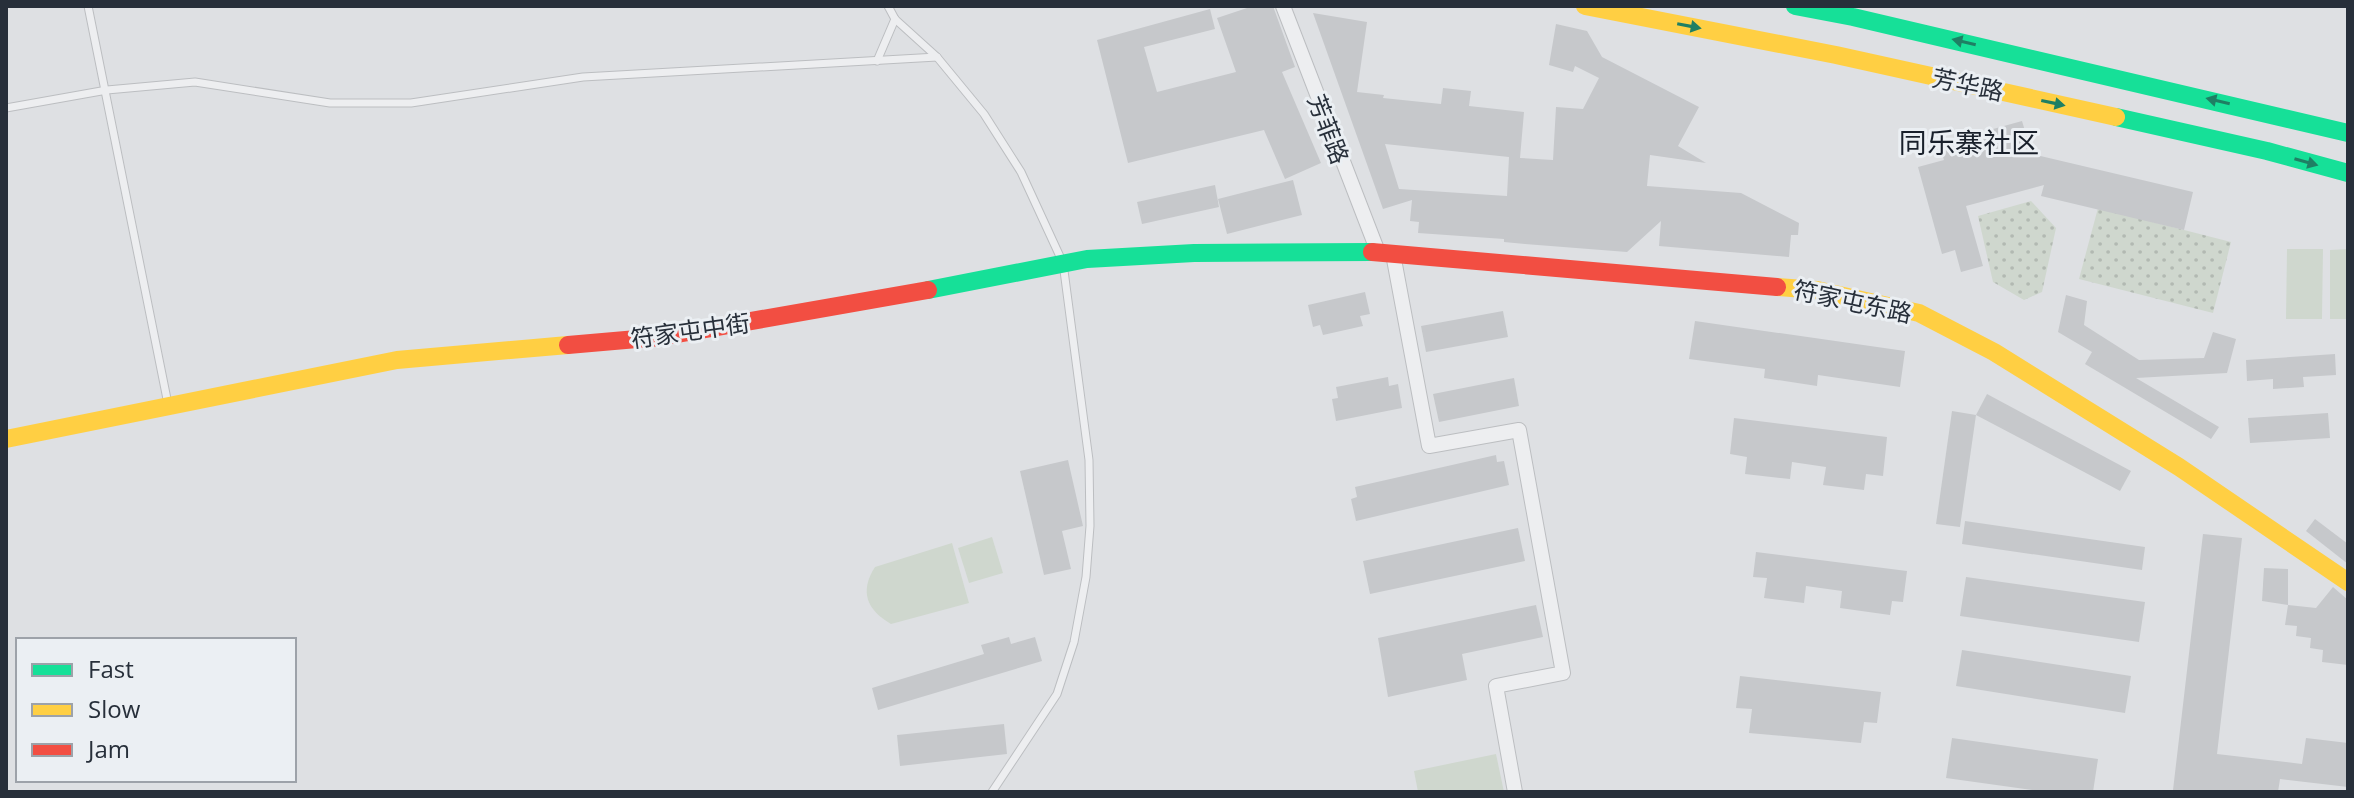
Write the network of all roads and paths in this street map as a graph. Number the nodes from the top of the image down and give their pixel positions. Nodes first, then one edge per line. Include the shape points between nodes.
1 (88, 6) edge
2 (888, 6) edge
3 (1283, 6) edge
4 (1585, 6) edge
5 (1795, 6) edge
6 (895, 19) junction
7 (937, 57) junction
8 (877, 61) junction
9 (107, 90) junction
10 (6, 108) edge
11 (2348, 133) edge
12 (2348, 173) edge
13 (1386, 253) junction
14 (1063, 263) junction
15 (169, 406) junction
16 (6, 439) edge
17 (2348, 582) edge
18 (992, 792) edge
19 (1515, 792) edge

1 - 9 lane
2 - 6 lane
3 - 13 street, 芳菲路
4 -> 12 street, 芳华路 via 1836,55
11 -> 5 street, 芳华路
6 - 7 lane
6 - 8 lane
7 - 8 lane
7 - 14 lane via 984,114 1021,172
8 - 9 lane via 583,77 411,103 330,103 195,82
9 - 10 lane
9 - 15 lane
13 - 14 street, 符家屯中街 via 1194,253
13 - 17 street, 符家屯东路 via 1817,290 1919,313 1994,352 2179,467
13 - 19 street, 芳菲路 via 1429,446 1519,430 1563,673 1496,686
14 - 15 street, 符家屯中街 via 674,335 397,360
14 - 18 lane via 1089,460 1086,577 1057,694
15 - 16 street, 符家屯中街

